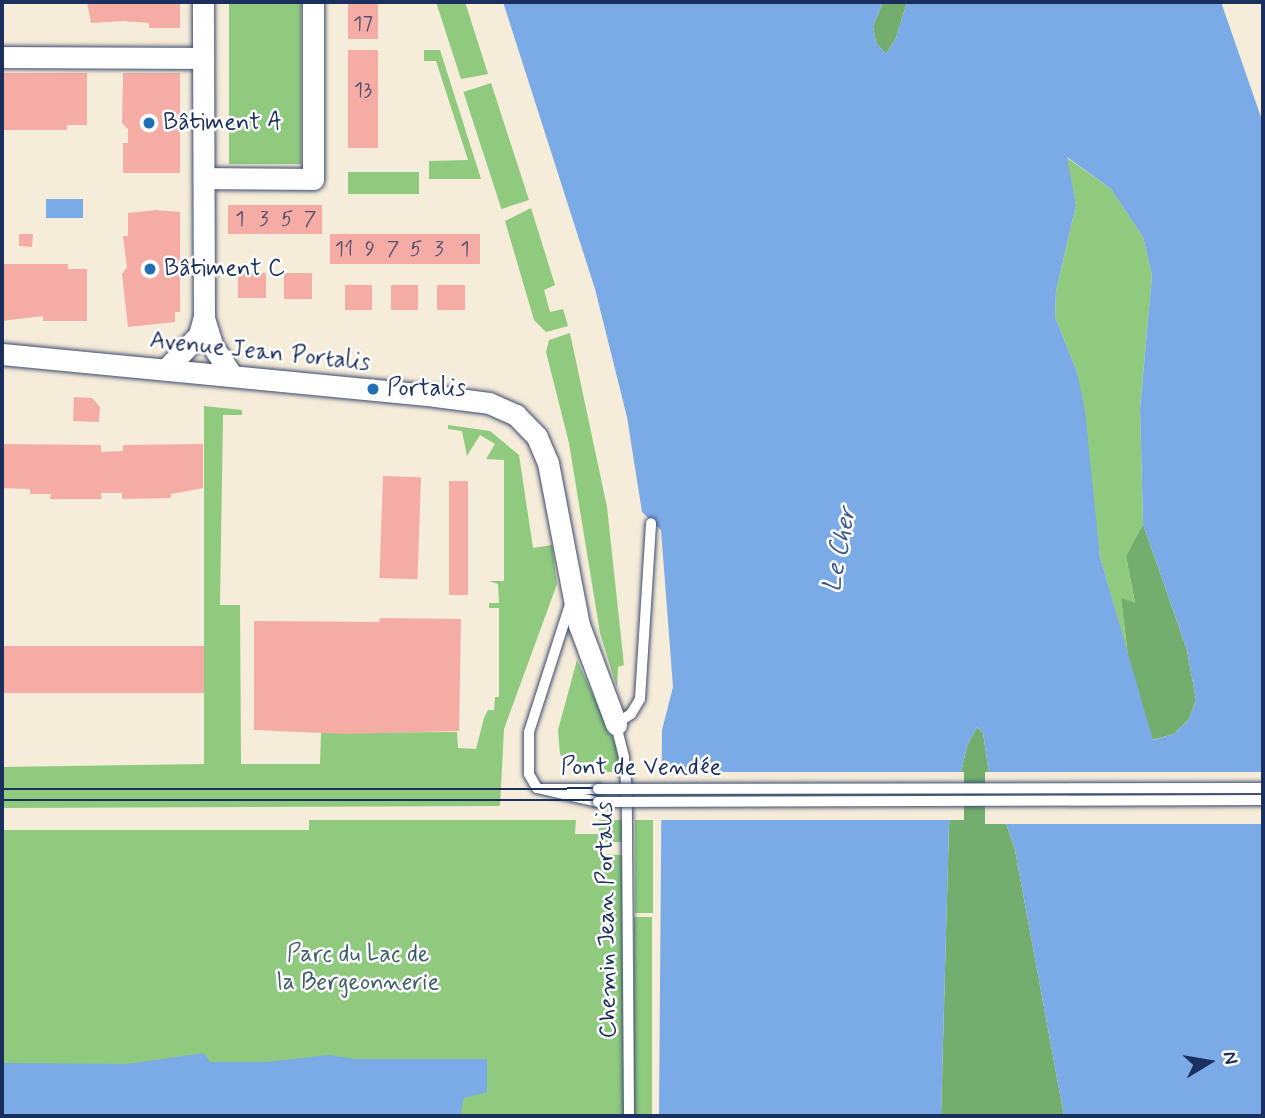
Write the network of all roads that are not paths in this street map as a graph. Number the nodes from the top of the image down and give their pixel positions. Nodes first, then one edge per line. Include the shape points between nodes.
1 (203, 2) edge
2 (313, 2) edge
3 (2, 57) edge
4 (203, 58) junction
5 (204, 178) junction
6 (204, 316) junction
7 (2, 354) edge
8 (166, 369) junction
9 (232, 376) junction
10 (651, 523) dead end
11 (573, 598) junction
12 (616, 724) junction
13 (537, 788) junction
14 (1263, 788) edge
15 (1263, 800) edge
16 (629, 1116) edge

1 - 4 street
2 - 5 street via 313,179
3 - 4 street
4 - 5 street
5 - 6 street
6 - 8 street via 199,335
6 - 9 street via 212,345
7 - 8 street, Avenue Jean Portalis
8 - 9 street, Avenue Jean Portalis
9 - 11 street, Avenue Jean Portalis via 477,401 516,415 537,437 548,463
10 - 12 lane via 640,699 631,714
11 - 12 street, Avenue Jean Portalis
11 - 13 lane via 529,732 529,774
12 - 16 lane, Chemin Jean Portalis via 626,767
13 - 14 lane, Pont de Vendée, bridge
13 - 15 lane, Pont de Vendée, bridge via 598,802

